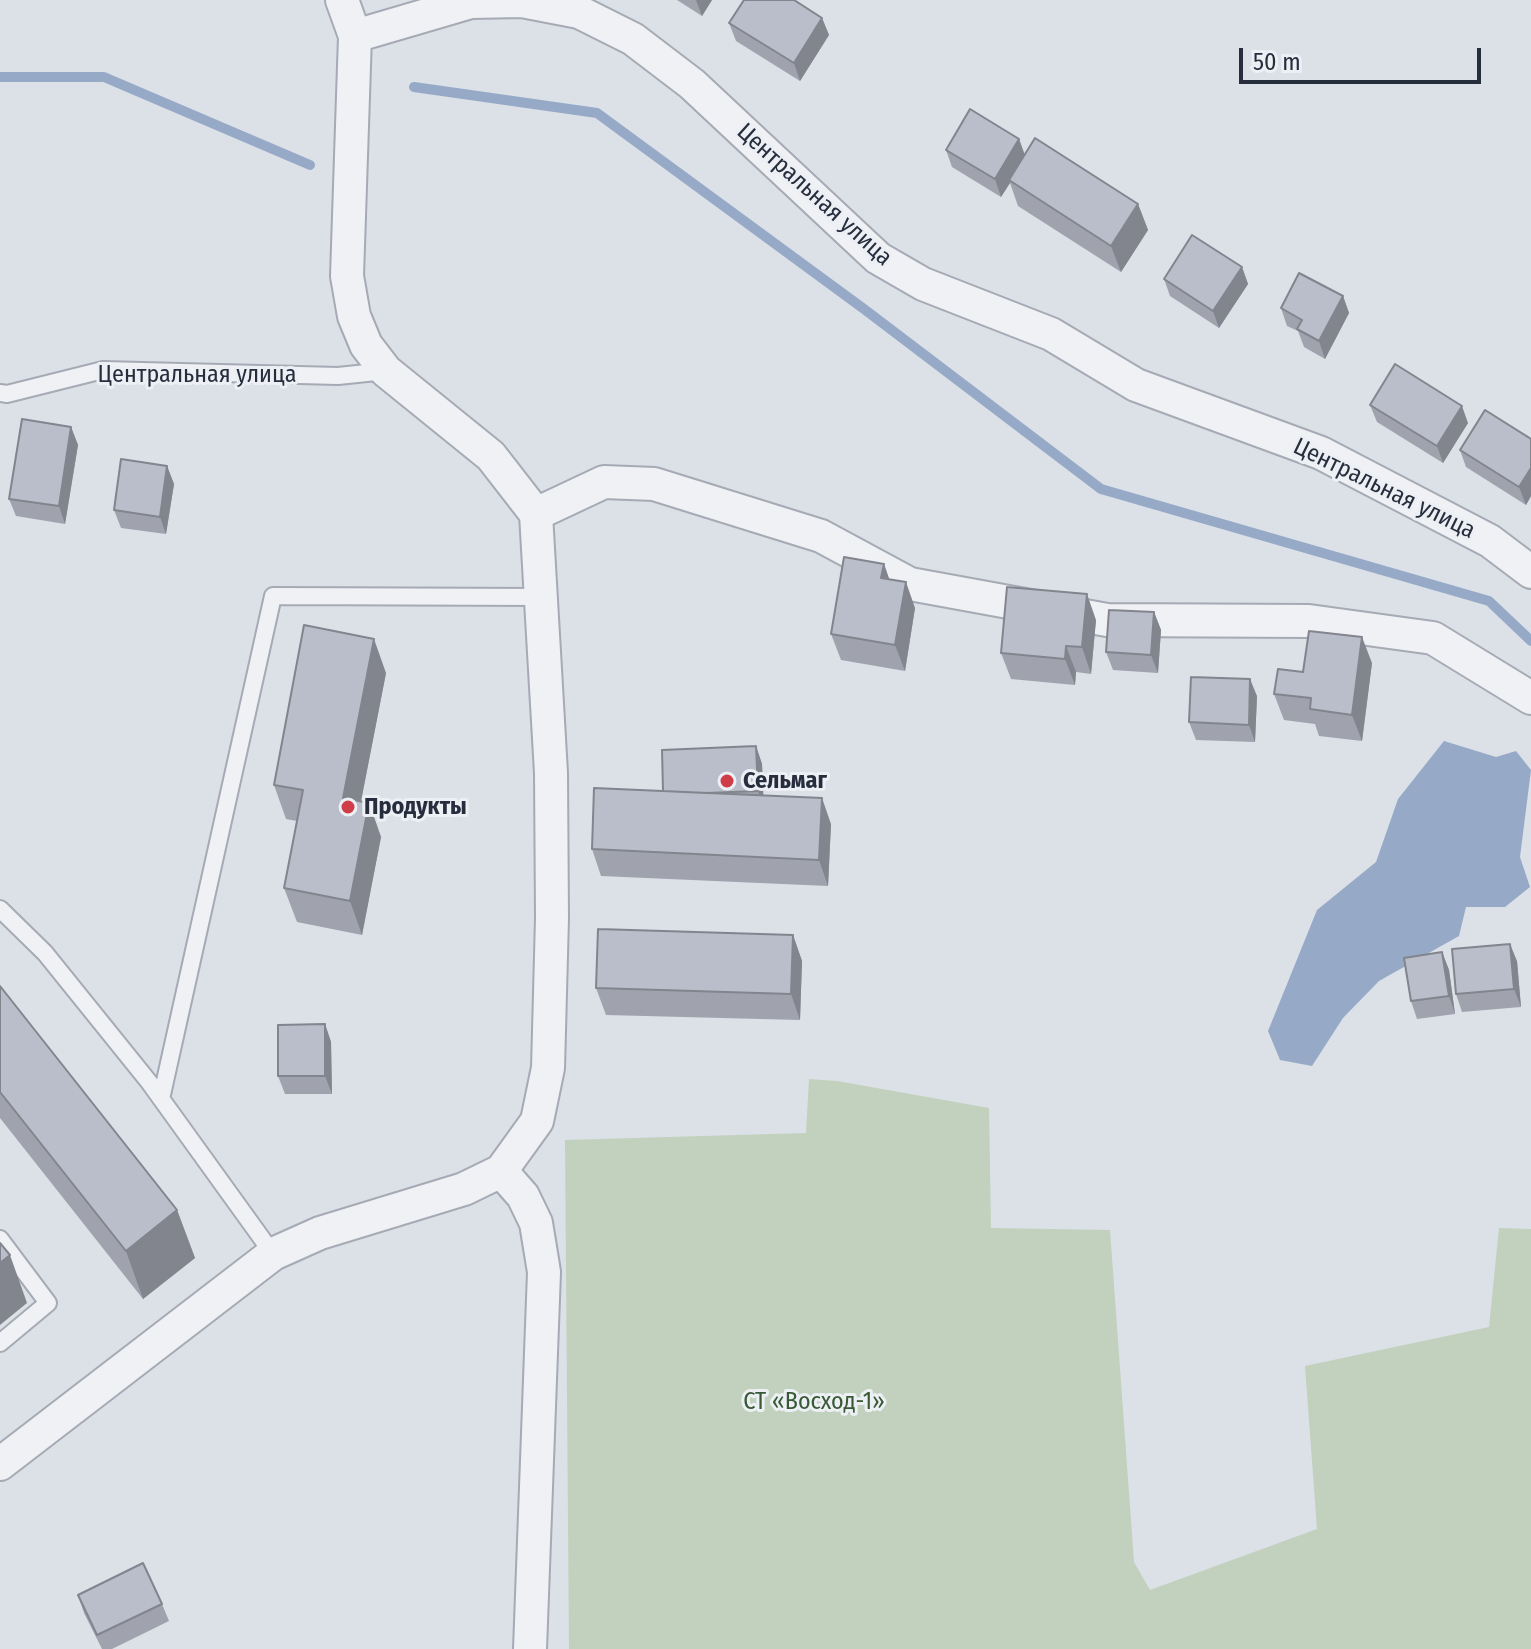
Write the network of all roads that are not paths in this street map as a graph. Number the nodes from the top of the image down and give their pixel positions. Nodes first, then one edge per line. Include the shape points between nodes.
1 (342, 0) edge
2 (355, 36) junction
3 (386, 371) junction
4 (0, 393) edge
5 (536, 514) junction
6 (1531, 572) edge
7 (540, 597) junction
8 (1531, 698) edge
9 (0, 909) edge
10 (161, 1099) junction
11 (501, 1171) junction
12 (0, 1239) edge
13 (273, 1254) junction
14 (0, 1343) edge
15 (0, 1464) edge
16 (530, 1649) edge

1 - 2 street
2 - 3 street via 347,276 354,316 366,345
2 - 6 street, Центральная улица via 471,2 522,1 579,12 633,39 692,84 878,258 923,284 1051,334 1136,385 1321,453 1490,541
3 - 4 lane, Центральная улица via 338,376 103,370
3 - 5 street via 491,456
5 - 7 street
5 - 8 street via 604,482 654,484 821,536 910,584 1107,620 1309,621 1433,638
7 - 10 lane via 273,596
7 - 11 street via 551,773 548,1068 537,1121
9 - 10 lane via 45,953
10 - 13 lane
11 - 13 street via 464,1189 320,1233
11 - 16 street via 523,1196 536,1223 544,1272
12 - 14 lane via 48,1303
13 - 15 street

